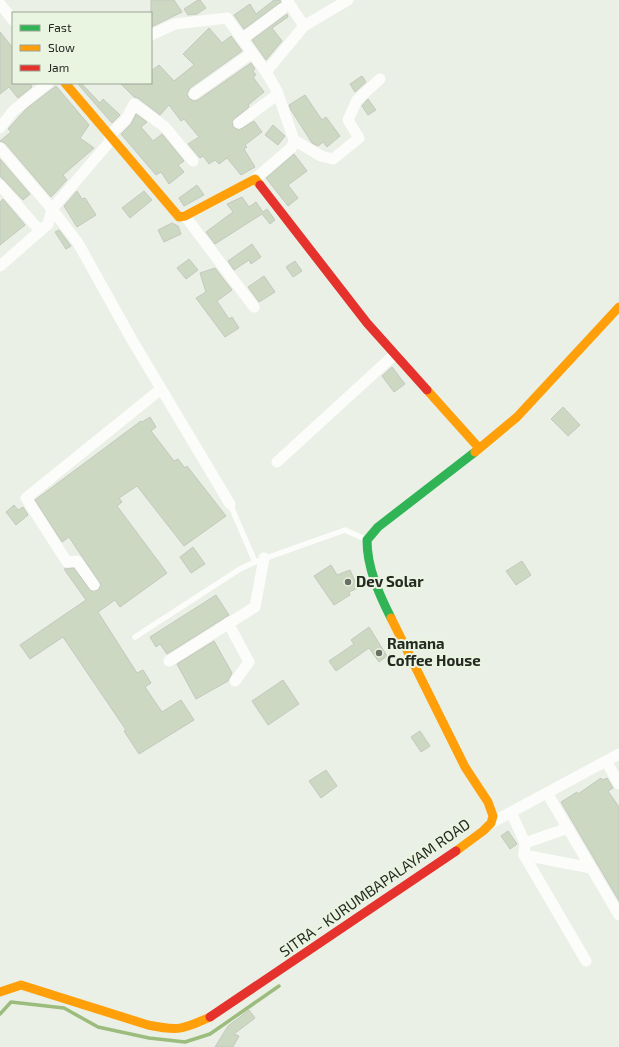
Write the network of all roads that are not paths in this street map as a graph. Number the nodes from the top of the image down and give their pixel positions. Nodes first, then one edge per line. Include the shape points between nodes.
1 (348, 0) edge
2 (0, 4) edge
3 (285, 4) edge
4 (333, 4) edge
5 (12, 19) edge
6 (304, 26) junction
7 (152, 35) edge
8 (242, 39) junction
9 (252, 53) junction
10 (266, 72) junction
11 (380, 79) dead end
12 (47, 84) edge
13 (66, 84) edge
14 (194, 94) dead end
15 (278, 94) junction
16 (239, 123) dead end
17 (0, 128) edge
18 (111, 138) junction
19 (294, 140) junction
20 (0, 148) edge
21 (193, 161) dead end
22 (255, 178) junction
23 (1, 188) edge
24 (52, 210) junction
25 (185, 216) junction
26 (40, 231) junction
27 (0, 266) edge
28 (254, 307) dead end
29 (619, 307) edge
30 (395, 354) junction
31 (162, 389) junction
32 (479, 448) junction
33 (277, 462) dead end
34 (230, 504) joint
35 (367, 540) junction
36 (260, 560) junction
37 (94, 585) dead end
38 (228, 623) junction
39 (135, 637) dead end
40 (169, 660) dead end
41 (235, 681) dead end
42 (619, 754) edge
43 (606, 761) junction
44 (619, 784) edge
45 (547, 793) junction
46 (511, 812) junction
47 (491, 823) junction
48 (568, 828) junction
49 (524, 843) junction
50 (524, 855) junction
51 (591, 868) junction
52 (619, 915) edge
53 (586, 961) dead end
54 (0, 992) edge

1 - 4 street
2 - 5 street
3 - 6 street
3 - 8 street
4 - 6 street
6 - 10 street
7 - 8 street via 175,24 227,18
8 - 9 street
9 - 10 street
9 - 14 street
10 - 15 street
11 - 19 street via 357,100 348,120 359,138 333,159 321,156
12 - 17 street via 13,111
13 - 18 main road
15 - 16 street
15 - 19 street
18 - 21 street via 134,104 165,127
18 - 24 street
18 - 25 main road via 179,217
19 - 22 street via 292,147
20 - 24 street
22 - 25 main road
22 - 30 main road via 367,324
23 - 26 street
24 - 26 street via 48,224
24 - 31 street via 78,243
25 - 28 street
26 - 27 street
29 - 32 main road via 517,417
30 - 32 main road
30 - 33 street
31 - 34 street
31 - 37 street via 26,498 67,562 77,561
32 - 35 main road via 378,527
34 - 36 lane
35 - 36 lane via 345,530
35 - 47 main road, SITRA - KURUMBAPALAYAM ROAD via 367,557 382,600 465,767 488,802 493,816
36 - 38 street via 254,607
36 - 39 lane
38 - 40 street
38 - 41 street via 249,662
42 - 43 street
43 - 44 street
43 - 45 street
45 - 46 street
45 - 48 street
46 - 47 street
46 - 49 street
47 - 54 main road, SITRA - KURUMBAPALAYAM ROAD via 463,846 218,1013 185,1029 148,1025 21,985
48 - 49 street
48 - 51 street
49 - 50 street
50 - 51 street
50 - 53 street
51 - 52 street

